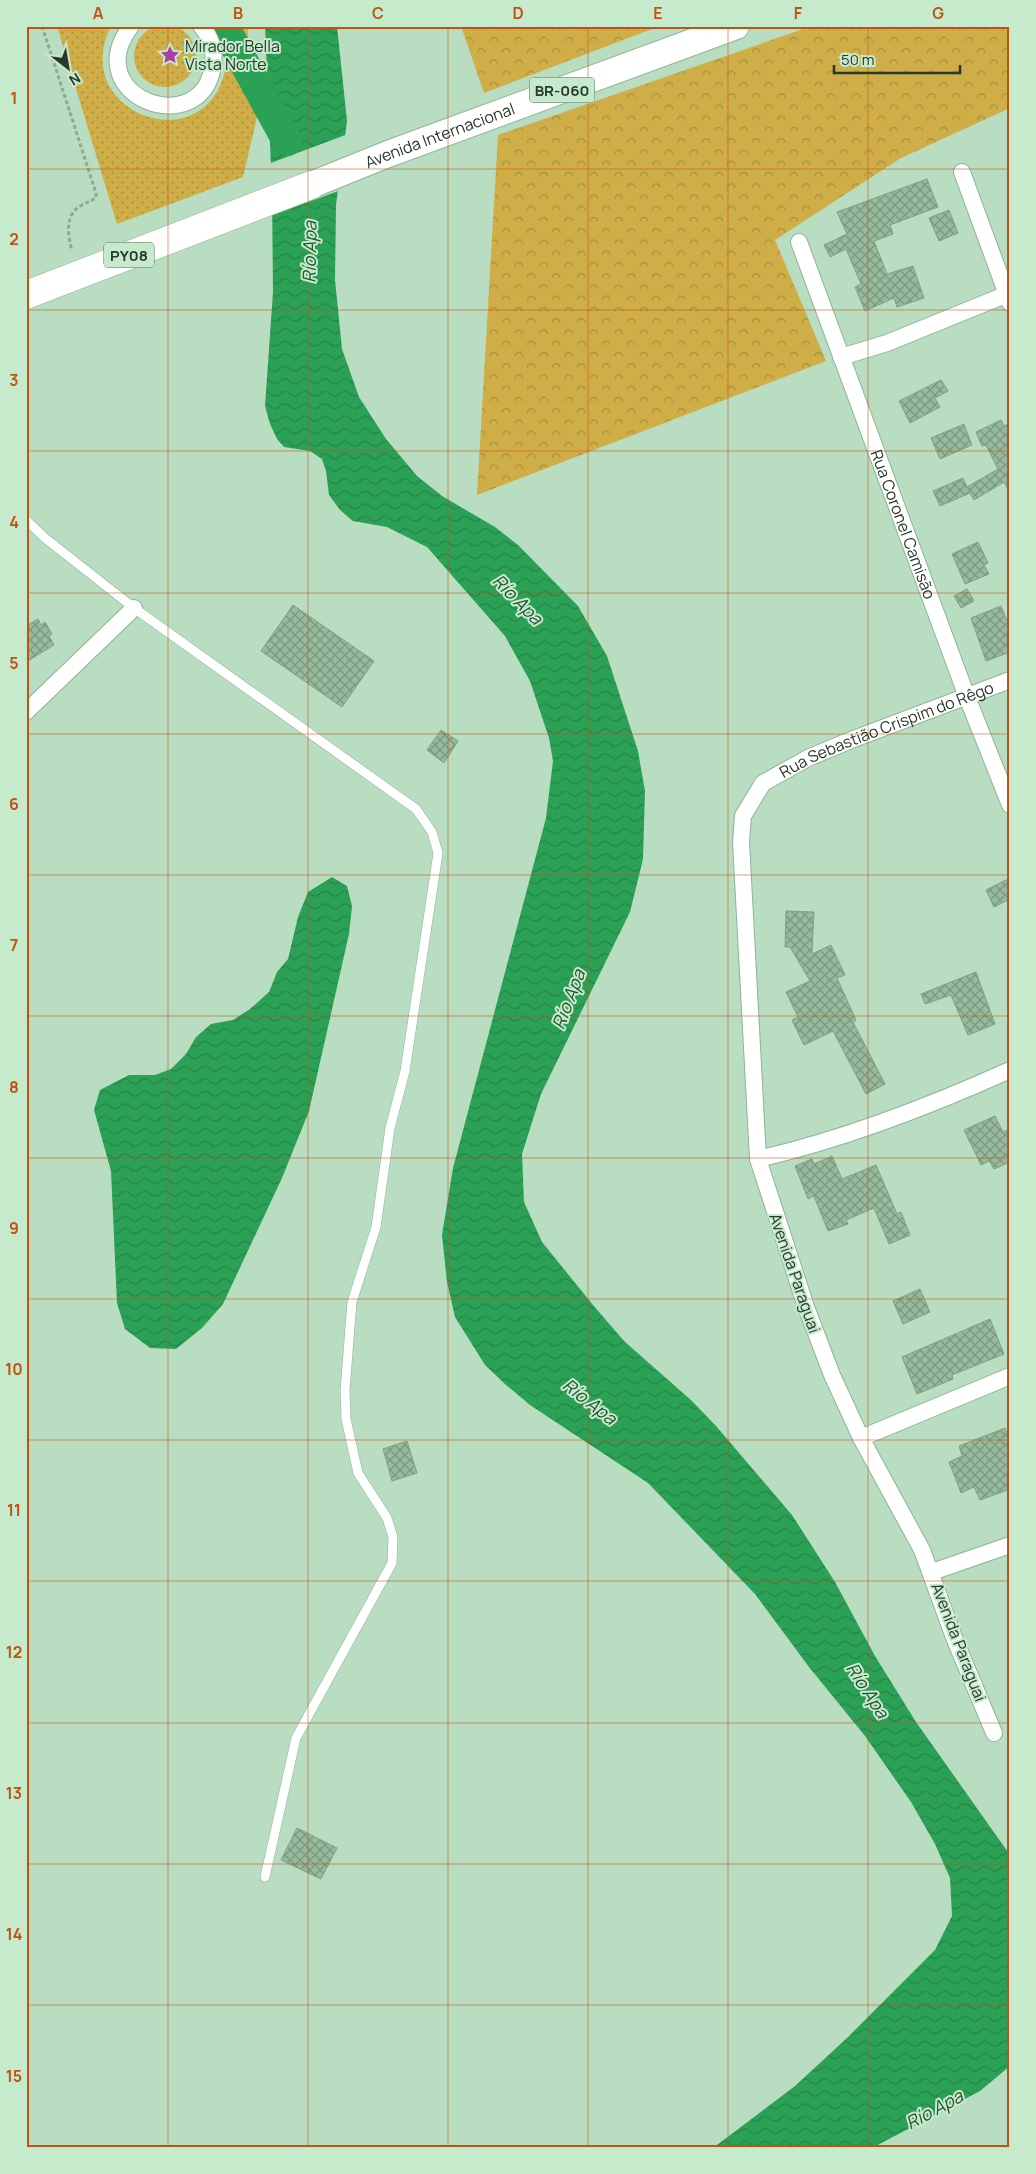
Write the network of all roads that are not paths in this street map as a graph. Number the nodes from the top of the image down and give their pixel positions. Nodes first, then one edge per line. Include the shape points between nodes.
1 (131, 26) edge
2 (201, 26) edge
3 (736, 26) edge
4 (962, 172) dead end
5 (311, 185) joint
6 (799, 242) dead end
7 (26, 296) edge
8 (1009, 297) edge
9 (841, 357) junction
10 (26, 520) edge
11 (134, 608) junction
12 (1010, 680) edge
13 (967, 697) junction
14 (26, 712) edge
15 (763, 783) joint
16 (1010, 805) edge
17 (1010, 1070) edge
18 (758, 1159) junction
19 (1010, 1376) edge
20 (861, 1438) junction
21 (1010, 1545) edge
22 (932, 1572) junction
23 (994, 1733) dead end
24 (265, 1876) dead end

1 - 2 street via 122,37 118,53 118,69 124,84 149,104 165,107 195,97 206,86 214,56 211,41
3 - 5 main road, Avenida Internacional / BR-060
4 - 8 street
5 - 7 highway, PY08
6 - 9 street, Rua Coronel Camisão
8 - 9 street via 887,344
9 - 13 street, Rua Coronel Camisão
10 - 11 lane
11 - 14 street
11 - 24 lane via 416,809 432,832 438,853 406,1071 390,1128 376,1227 352,1302 345,1390 346,1419 358,1473 387,1518 393,1536 392,1563 296,1738
12 - 13 street, Rua Sebastião Crispim do Rêgo
13 - 15 street, Rua Sebastião Crispim do Rêgo via 850,740
13 - 16 street, Rua Coronel Camisão
15 - 18 street, Avenida Paraguai via 743,816 741,842
17 - 18 street via 972,1088 808,1148
18 - 20 street, Avenida Paraguai via 806,1307
19 - 20 street
20 - 22 street, Avenida Paraguai
21 - 22 street
22 - 23 street, Avenida Paraguai via 955,1640

